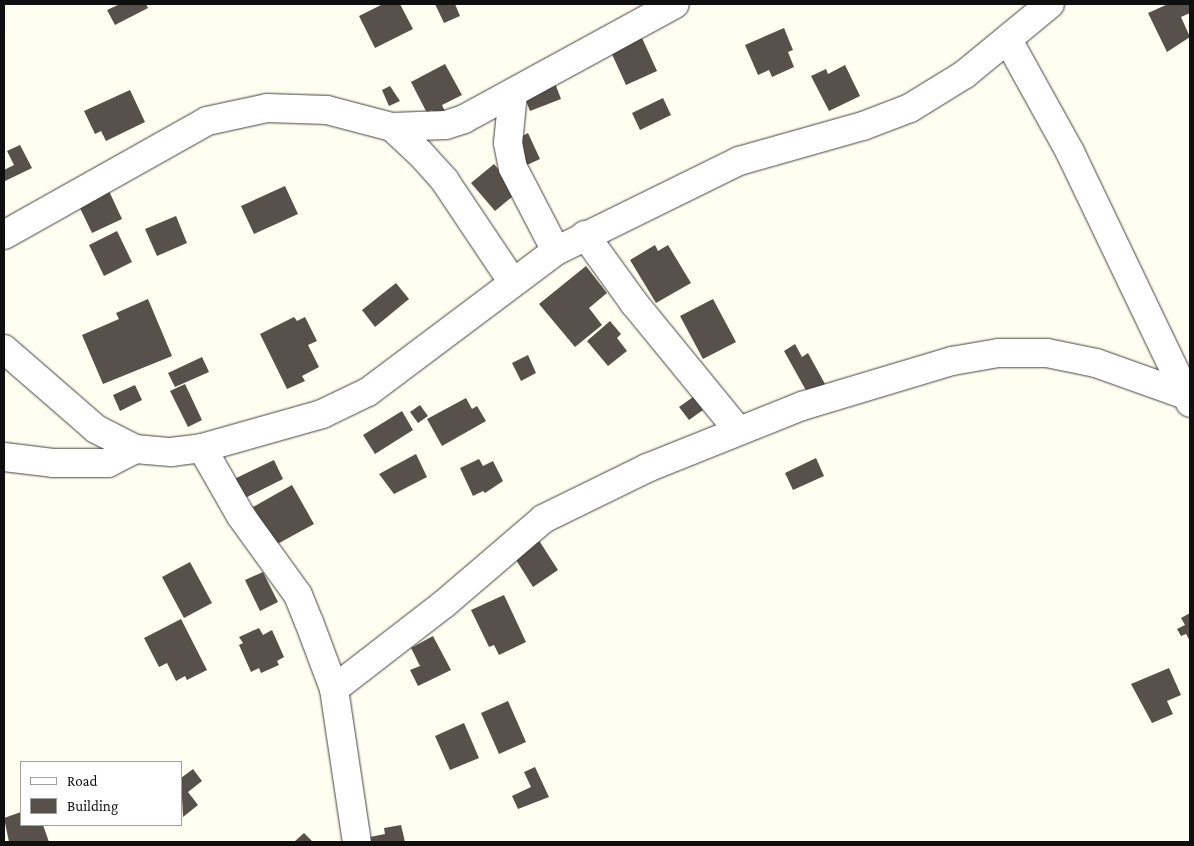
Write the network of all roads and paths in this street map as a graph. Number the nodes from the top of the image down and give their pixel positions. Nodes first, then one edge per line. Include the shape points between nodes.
1 (675, 4) edge
2 (1047, 4) edge
3 (1008, 40) junction
4 (512, 94) junction
5 (392, 127) junction
6 (4, 235) edge
7 (584, 235) junction
8 (556, 251) junction
9 (512, 281) junction
10 (4, 349) edge
11 (1189, 398) edge
12 (738, 430) junction
13 (202, 448) junction
14 (135, 450) junction
15 (4, 457) edge
16 (334, 689) junction
17 (357, 842) edge

1 - 4 street
2 - 3 street
3 - 7 street via 965,74 910,108 863,126 739,161
3 - 11 street via 1070,152
4 - 5 street via 446,125
4 - 8 street via 508,143 513,168
5 - 6 street via 327,110 277,109 207,122
5 - 9 street via 446,181
7 - 8 street
7 - 12 street via 634,303
8 - 9 street
9 - 13 street via 368,392 322,414
10 - 14 street via 96,429
11 - 12 street via 1096,362 1047,353 998,353 952,361 802,406
12 - 16 street via 639,471 543,519 444,604
13 - 14 street via 171,452
13 - 16 street via 241,516 298,594
14 - 15 street via 108,463 53,463
16 - 17 street

